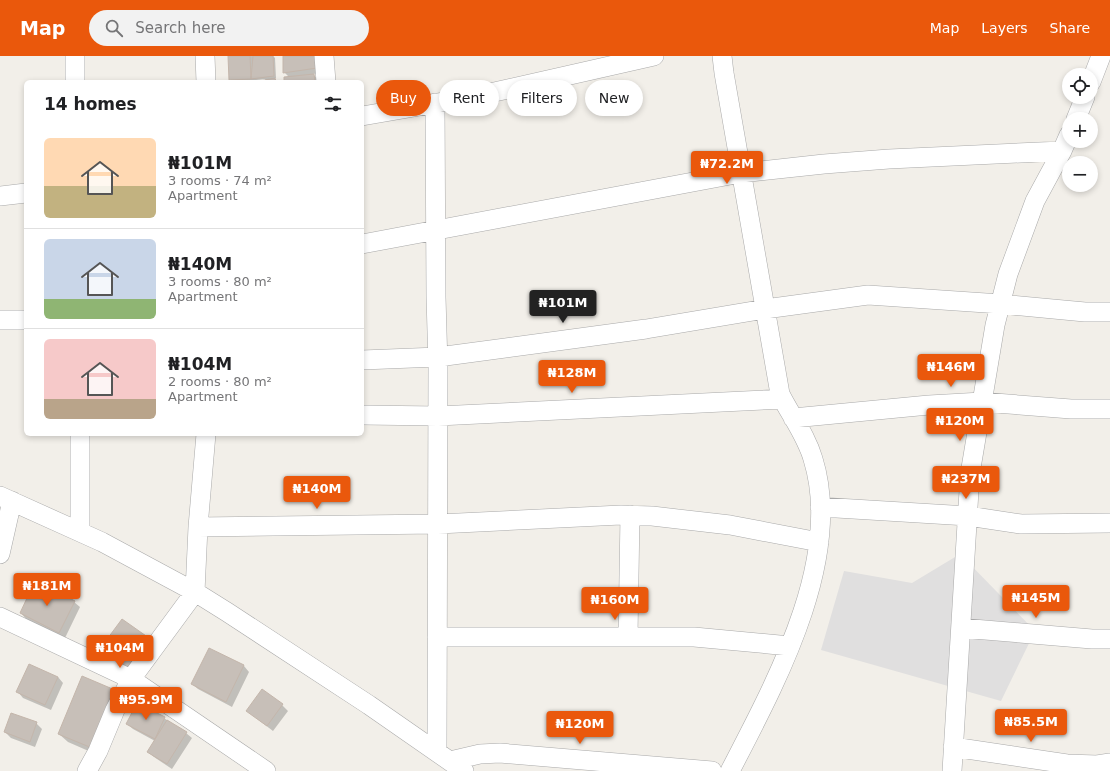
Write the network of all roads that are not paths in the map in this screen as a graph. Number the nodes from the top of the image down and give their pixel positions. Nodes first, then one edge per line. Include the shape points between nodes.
1 (75, 56) edge
2 (205, 56) edge
3 (324, 56) edge
4 (654, 56) edge
5 (722, 56) edge
6 (1101, 56) edge
7 (1096, 68) edge
8 (75, 80) edge
9 (206, 80) edge
10 (326, 80) edge
11 (435, 103) junction
12 (364, 116) edge
13 (1062, 142) edge
14 (1063, 148) edge
15 (741, 173) junction
16 (24, 193) edge
17 (0, 196) edge
18 (436, 230) junction
19 (364, 244) edge
20 (1001, 304) junction
21 (765, 309) junction
22 (1110, 312) edge
23 (0, 320) edge
24 (24, 320) edge
25 (438, 357) junction
26 (364, 360) edge
27 (782, 399) junction
28 (982, 402) junction
29 (1110, 409) edge
30 (364, 415) edge
31 (438, 416) junction
32 (793, 418) junction
33 (80, 436) edge
34 (206, 436) edge
35 (6, 498) edge
36 (820, 507) junction
37 (630, 515) junction
38 (968, 516) junction
39 (1110, 522) edge
40 (438, 524) junction
41 (198, 527) junction
42 (80, 532) junction
43 (819, 542) junction
44 (0, 554) edge
45 (194, 592) junction
46 (0, 617) edge
47 (961, 628) junction
48 (628, 636) junction
49 (437, 637) junction
50 (1110, 639) edge
51 (790, 646) junction
52 (131, 680) junction
53 (953, 747) junction
54 (450, 761) edge
55 (1110, 763) edge
56 (87, 771) edge
57 (266, 771) edge
58 (712, 771) edge
59 (730, 771) edge
60 (952, 771) edge

1 - 8 street
2 - 9 street
3 - 10 street
4 - 11 street
5 - 15 street
6 - 7 street
11 - 12 street
11 - 18 street
13 - 15 street
14 - 20 street via 1035,201 1008,274
15 - 18 street
15 - 21 street
16 - 17 street
18 - 19 street
18 - 25 street
20 - 21 street via 868,296
20 - 22 street
20 - 28 street
21 - 25 street via 646,329
21 - 27 street
23 - 24 street
25 - 26 street
25 - 31 street
27 - 31 street
27 - 32 street
28 - 29 street via 1071,409
28 - 32 street
28 - 38 street via 970,474
30 - 31 street
31 - 40 street
32 - 36 street via 807,441 814,460 820,490
33 - 42 street
34 - 41 street
35 - 42 street
35 - 44 street
36 - 38 street
36 - 43 street
37 - 40 street
37 - 43 street via 730,525
37 - 48 street
38 - 39 street via 1021,524
38 - 47 street
40 - 41 street
40 - 49 street
41 - 45 street
42 - 45 street
43 - 51 street via 812,582
45 - 52 street
45 - 54 street
46 - 52 street
47 - 50 street
47 - 53 street
48 - 49 street
48 - 51 street via 694,637
49 - 54 street
51 - 59 street
52 - 56 street
52 - 57 street
53 - 55 street via 1067,764
53 - 60 street
54 - 58 street via 480,754 500,753

